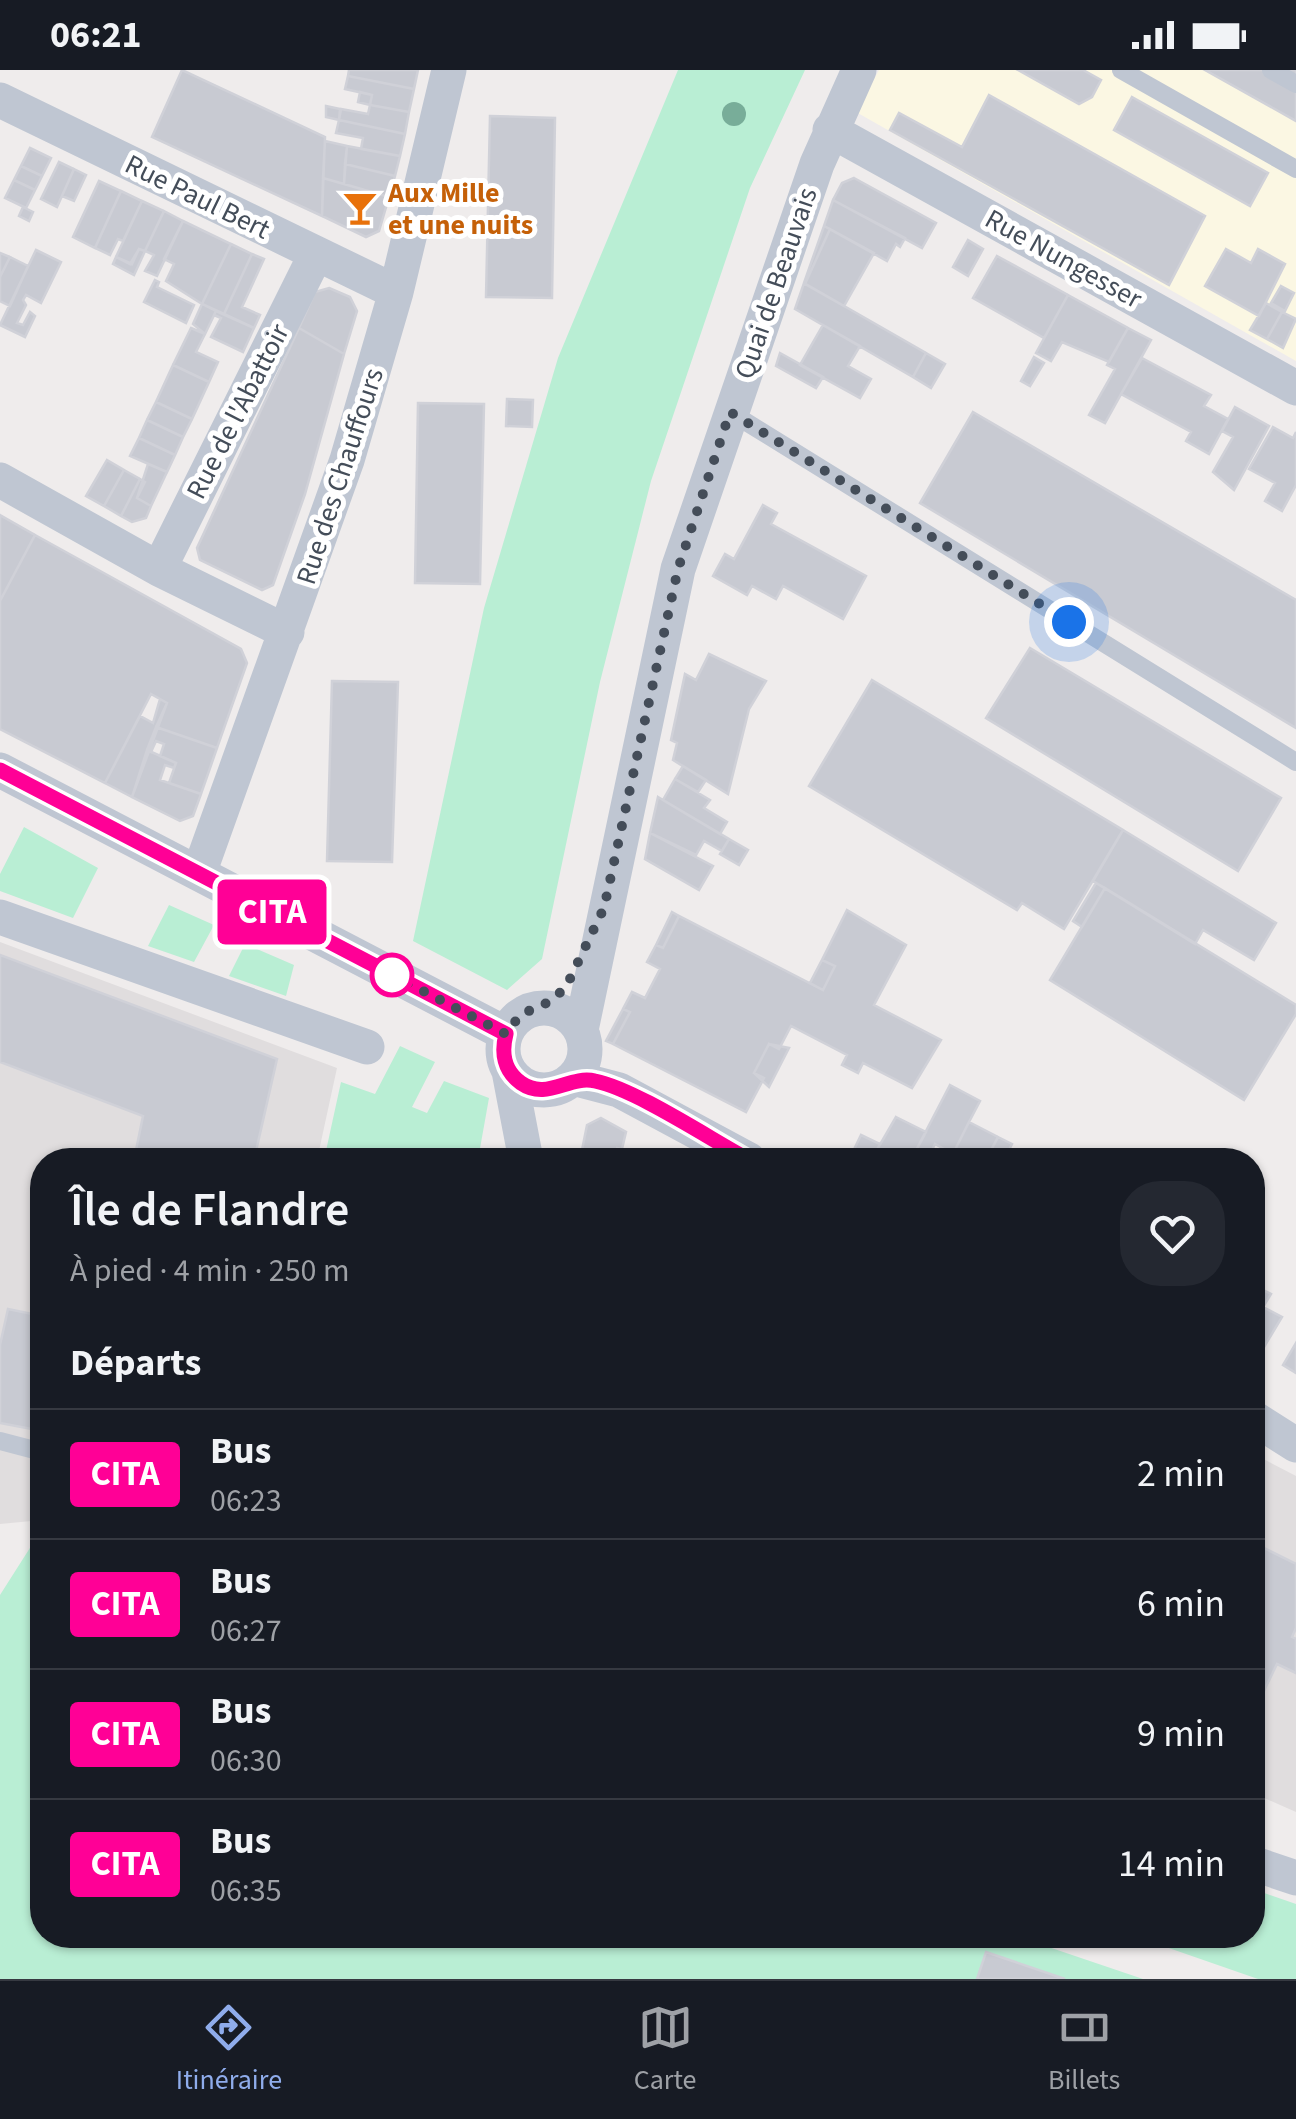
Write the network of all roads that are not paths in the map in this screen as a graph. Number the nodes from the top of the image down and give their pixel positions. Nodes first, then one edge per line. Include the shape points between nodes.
1 (449, 70) edge
2 (859, 70) edge
3 (1121, 70) edge
4 (1271, 70) edge
5 (1296, 84) edge
6 (0, 100) edge
7 (830, 130) junction
8 (1296, 170) edge
9 (316, 254) junction
10 (396, 292) junction
11 (1296, 388) edge
12 (730, 412) junction
13 (0, 480) edge
14 (159, 569) junction
15 (287, 632) junction
16 (1296, 762) edge
17 (1, 773) edge
18 (198, 873) junction
19 (604, 908) junction
20 (0, 917) edge
21 (538, 1008) junction
22 (506, 1034) junction
23 (367, 1047) dead end
24 (575, 1061) junction
25 (509, 1070) junction
26 (524, 1148) edge
27 (538, 1148) edge
28 (726, 1148) edge
29 (1265, 1425) edge
30 (0, 1442) edge
31 (1296, 1445) edge
32 (30, 1449) edge
33 (1265, 1867) edge
34 (1296, 1878) edge

1 - 10 street, Rue des Chauffours
2 - 7 street, Quai de Beauvais
3 - 8 lane
4 - 5 lane
6 - 9 street, Rue Paul Bert
7 - 11 street, Rue Nungesser
7 - 12 street, Quai de Beauvais
9 - 10 street, Rue Paul Bert
9 - 14 street, Rue de l'Abattoir
10 - 15 street, Rue des Chauffours
12 - 16 lane
12 - 19 street, Quai de Beauvais via 678,569
13 - 14 street
14 - 15 street
15 - 18 street, Rue des Chauffours
17 - 18 street
18 - 22 street
19 - 21 street, Quai de Beauvais via 566,987
19 - 24 street, Quai de Beauvais
20 - 23 street
21 - 22 street via 520,1015
21 - 24 street via 562,1012
22 - 25 street
24 - 25 street via 536,1089
24 - 27 street, Quai de Beauvais via 543,1114
24 - 28 street
25 - 26 street
29 - 31 street
30 - 32 lane
33 - 34 street

